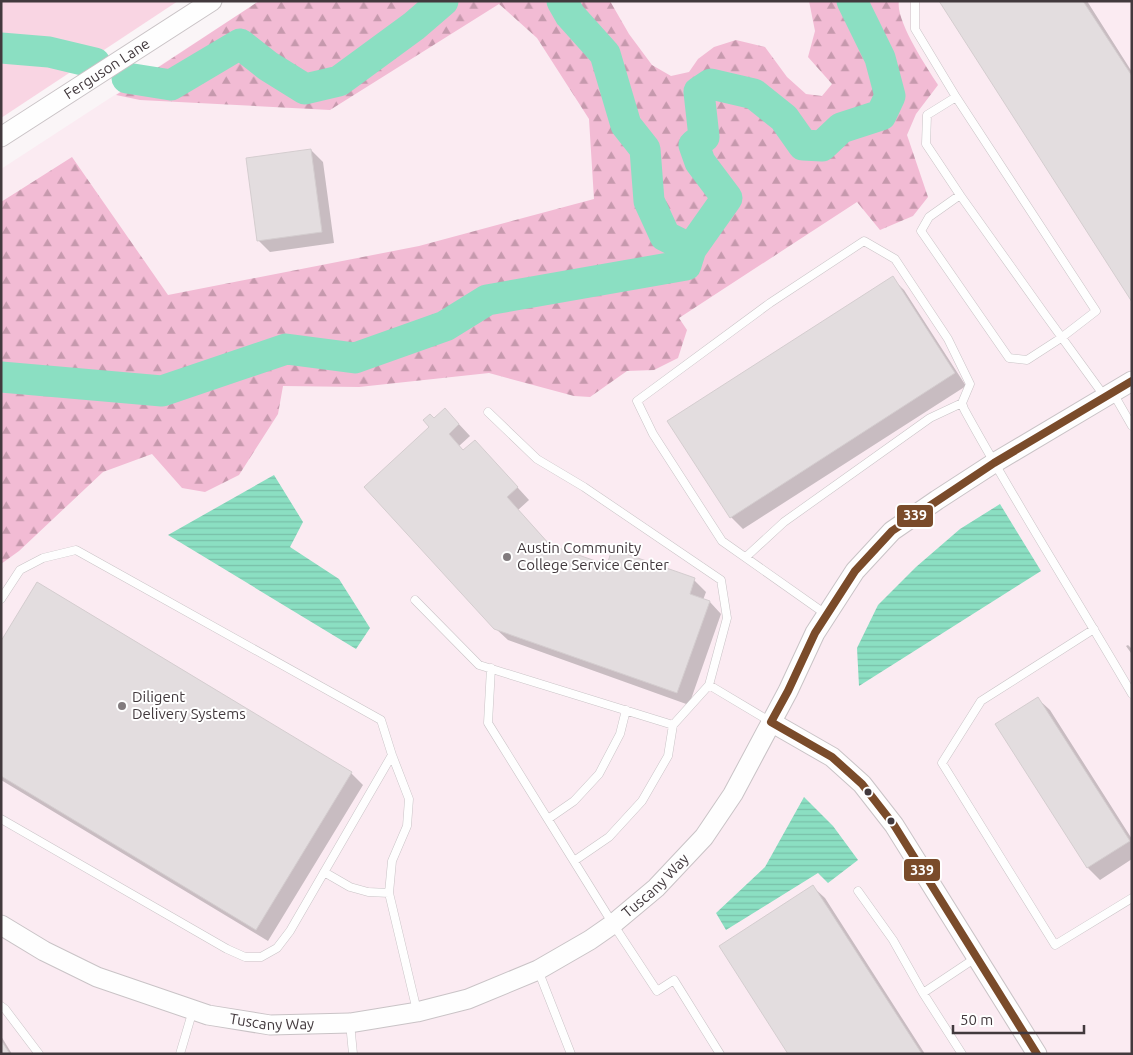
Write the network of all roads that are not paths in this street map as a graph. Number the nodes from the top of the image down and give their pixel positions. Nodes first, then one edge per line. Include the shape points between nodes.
1 (212, 1) edge
2 (915, 1) edge
3 (956, 97) junction
4 (1, 137) edge
5 (960, 195) junction
6 (1061, 338) junction
7 (1132, 381) edge
8 (1109, 395) junction
9 (962, 403) junction
10 (488, 412) dead end
11 (1132, 426) edge
12 (994, 463) junction
13 (746, 557) junction
14 (1, 599) edge
15 (415, 600) dead end
16 (826, 615) junction
17 (1094, 629) junction
18 (490, 668) junction
19 (709, 685) junction
20 (1132, 694) edge
21 (626, 710) junction
22 (771, 722) junction
23 (673, 725) junction
24 (392, 755) junction
25 (1, 819) edge
26 (548, 819) junction
27 (574, 860) junction
28 (324, 872) junction
29 (858, 891) dead end
30 (390, 892) junction
31 (1132, 898) edge
32 (613, 924) junction
33 (1, 925) edge
34 (977, 957) junction
35 (538, 970) junction
36 (923, 993) junction
37 (1, 1006) edge
38 (192, 1010) junction
39 (417, 1012) junction
40 (350, 1023) junction
41 (40, 1054) edge
42 (180, 1054) edge
43 (353, 1054) edge
44 (571, 1054) edge
45 (720, 1054) edge
46 (962, 1054) edge
47 (1037, 1054) edge

1 - 4 street, Ferguson Lane
2 - 3 lane via 914,29
3 - 5 lane via 927,115 926,144
3 - 6 lane via 1096,311
5 - 6 lane
5 - 6 lane via 929,216 921,231 1009,358 1028,360
6 - 8 lane
7 - 8 street, Tuscany Way
8 - 11 lane
8 - 12 street, Tuscany Way
9 - 12 lane
9 - 13 lane via 930,418 792,516
9 - 13 lane via 970,384 948,339 895,259 864,241 770,303 637,401 652,434 722,541
10 - 19 lane via 537,459 721,580 726,618
12 - 16 street, Tuscany Way via 892,531 855,571
12 - 17 lane
13 - 16 lane
14 - 24 lane via 20,570 43,558 76,550 381,720
15 - 18 lane via 479,665
16 - 22 street, Tuscany Way
17 - 20 lane
17 - 31 lane via 981,701 942,763 1056,945
18 - 21 lane
18 - 26 lane via 488,723
19 - 22 lane
19 - 23 lane
21 - 23 lane
21 - 26 lane via 620,734 598,774 574,801
22 - 32 street, Tuscany Way via 733,794 704,837 656,888
22 - 34 street via 832,757 868,790 894,825
23 - 27 lane via 668,756 642,801 609,837
24 - 28 lane
24 - 30 lane via 409,799 407,826 392,861
25 - 28 lane via 245,957 261,957 277,948
26 - 27 lane
27 - 32 lane
28 - 30 lane via 350,887 368,892
29 - 36 lane via 893,940
30 - 39 lane
32 - 35 street, Tuscany Way
32 - 45 lane via 657,991 674,980
33 - 38 street, Tuscany Way via 97,977
34 - 36 lane
34 - 47 street
35 - 39 street, Tuscany Way via 468,999
35 - 44 lane
36 - 46 lane
37 - 41 lane
38 - 40 street, Tuscany Way via 270,1025
38 - 42 lane
39 - 40 street, Tuscany Way
40 - 43 lane

